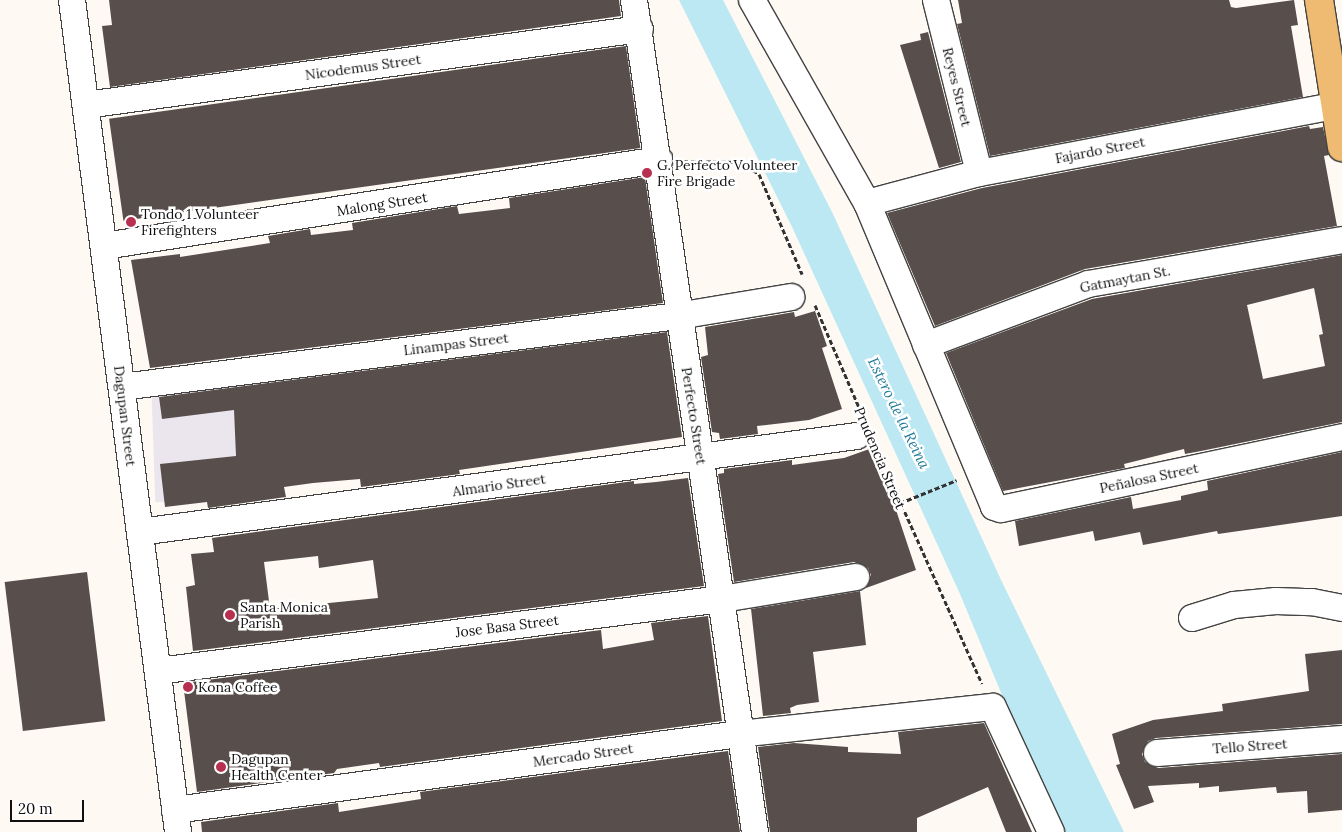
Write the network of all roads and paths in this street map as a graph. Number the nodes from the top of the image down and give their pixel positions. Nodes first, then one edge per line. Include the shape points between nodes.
1 (72, 0) edge
2 (634, 0) edge
3 (752, 0) edge
4 (936, 0) edge
5 (1319, 0) edge
6 (640, 29) junction
7 (86, 105) junction
8 (1335, 106) junction
9 (1342, 147) edge
10 (659, 160) junction
11 (979, 173) junction
12 (867, 203) junction
13 (1336, 241) edge
14 (104, 246) junction
15 (803, 293) junction
16 (678, 316) junction
17 (926, 345) junction
18 (122, 387) junction
19 (865, 431) junction
20 (1342, 437) edge
21 (701, 458) junction
22 (969, 475) junction
23 (900, 503) junction
24 (140, 532) junction
25 (856, 577) dead end
26 (722, 599) junction
27 (1342, 608) edge
28 (1192, 618) dead end
29 (158, 671) junction
30 (993, 707) junction
31 (739, 734) junction
32 (1342, 739) edge
33 (1157, 754) dead end
34 (177, 821) edge
35 (755, 832) edge
36 (1051, 832) edge

1 - 7 street, Dagupan Street
2 - 6 street, Perfecto Street
3 - 12 street
4 - 11 street, Reyes Street
5 - 8 main road
6 - 7 street, Nicodemus Street
6 - 10 street, Perfecto Street
7 - 14 street, Dagupan Street
8 - 9 main road
8 - 11 street, Fajardo Street
10 - 14 street, Malong Street
10 - 15 path, Prudencia Street via 740,162 759,174
10 - 16 street, Perfecto Street
11 - 12 street, Fajardo Street
12 - 17 street
13 - 17 street, Gatmaytan St. via 1088,284
14 - 18 street, Dagupan Street
15 - 16 street, Linampas Street
15 - 19 path, Prudencia Street
16 - 18 street, Linampas Street
16 - 21 street, Perfecto Street
17 - 22 street
18 - 24 street, Dagupan Street
19 - 21 street, Almario Street
19 - 23 path, Prudencia Street
20 - 22 street, Peñalosa Street via 1001,509 994,507
21 - 24 street, Almario Street
21 - 26 street, Perfecto Street
22 - 23 path
23 - 30 path, Prudencia Street
24 - 29 street, Dagupan Street
25 - 26 street, Jose Basa Street
26 - 29 street, Jose Basa Street
26 - 31 street, Perfecto Street
27 - 28 street via 1312,602 1276,601 1234,605
29 - 34 street, Dagupan Street
30 - 31 street, Mercado Street
30 - 36 street
31 - 34 street, Mercado Street
31 - 35 street, Perfecto Street
32 - 33 street, Tello Street

